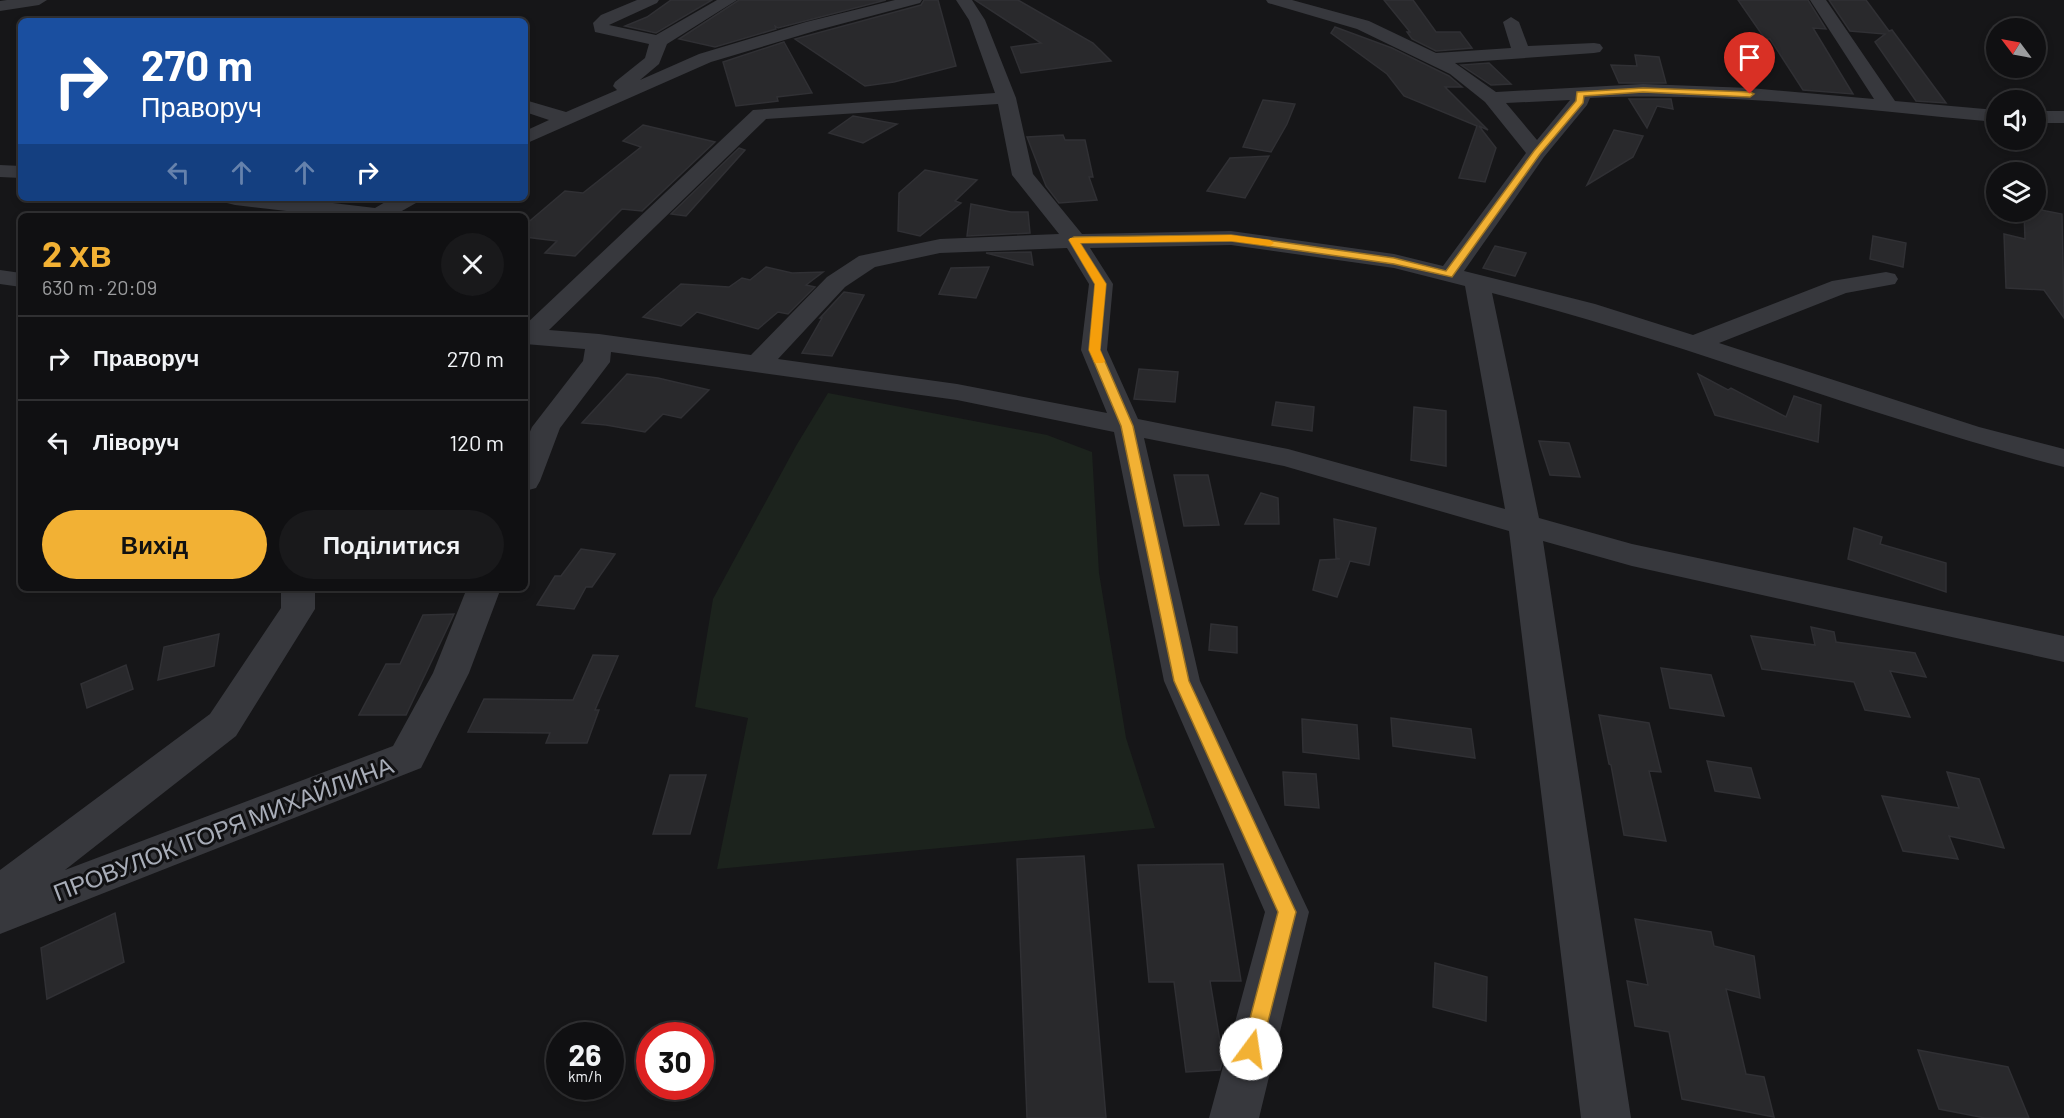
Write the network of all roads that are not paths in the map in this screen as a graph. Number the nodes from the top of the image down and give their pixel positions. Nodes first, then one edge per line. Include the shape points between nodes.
1 (39, 0) edge
2 (651, 0) edge
3 (729, 0) edge
4 (914, 0) edge
5 (964, 0) edge
6 (1274, 0) edge
7 (1818, 0) edge
8 (0, 6) edge
9 (1373, 11) dead end
10 (1510, 22) dead end
11 (1380, 34) junction
12 (659, 41) junction
13 (1594, 48) dead end
14 (1521, 52) junction
15 (1432, 59) junction
16 (1580, 94) junction
17 (1006, 98) junction
18 (1492, 98) junction
19 (528, 107) edge
20 (1889, 107) junction
21 (596, 108) junction
22 (1986, 115) edge
23 (2046, 117) edge
24 (2064, 117) edge
25 (567, 119) junction
26 (528, 137) edge
27 (1537, 153) junction
28 (0, 171) edge
29 (18, 172) edge
30 (259, 201) edge
31 (403, 201) edge
32 (354, 213) edge
33 (383, 213) edge
34 (1074, 240) junction
35 (0, 277) edge
36 (1463, 278) junction
37 (1886, 279) dead end
38 (18, 280) edge
39 (528, 334) edge
40 (528, 336) edge
41 (1693, 344) junction
42 (597, 352) junction
43 (758, 364) junction
44 (1127, 426) junction
45 (2064, 458) edge
46 (528, 473) edge
47 (1524, 524) junction
48 (298, 591) edge
49 (483, 591) edge
50 (2064, 649) edge
51 (0, 895) edge
52 (0, 914) edge
53 (1234, 1118) edge
54 (1606, 1118) edge

1 - 8 street
2 - 12 street via 607,19 601,28
3 - 12 street
4 - 21 street via 705,57
5 - 17 street via 977,20
6 - 11 street via 1363,25
7 - 20 street
9 - 11 street
10 - 14 street
11 - 15 street
12 - 21 street via 653,60
13 - 14 street
14 - 15 street
15 - 18 street via 1456,70
16 - 18 street
16 - 20 street via 1607,90 1750,94
16 - 27 street via 1580,101
17 - 34 street via 1023,175
17 - 39 street via 760,114
18 - 27 street
19 - 25 street
20 - 22 street
21 - 25 street
23 - 24 street
25 - 26 street
27 - 36 street
28 - 29 street
30 - 32 street
31 - 33 street
34 - 36 street via 1231,238 1394,261
34 - 43 street via 940,246 867,261 836,282
34 - 44 street via 1101,284 1094,350
35 - 38 street
36 - 41 street via 1586,309
36 - 47 street
37 - 41 street via 1841,286
40 - 42 street
41 - 45 street via 1969,433
42 - 43 street via 652,350
42 - 46 street via 546,427
43 - 44 street via 957,392
44 - 47 street via 1288,458
44 - 53 street via 1182,681 1287,912
47 - 50 street via 1632,555
47 - 54 street
48 - 51 street via 298,609 222,725
49 - 52 street, ПРОВУЛОК ІГОРЯ МИХАЙЛИНА via 451,673 406,757

